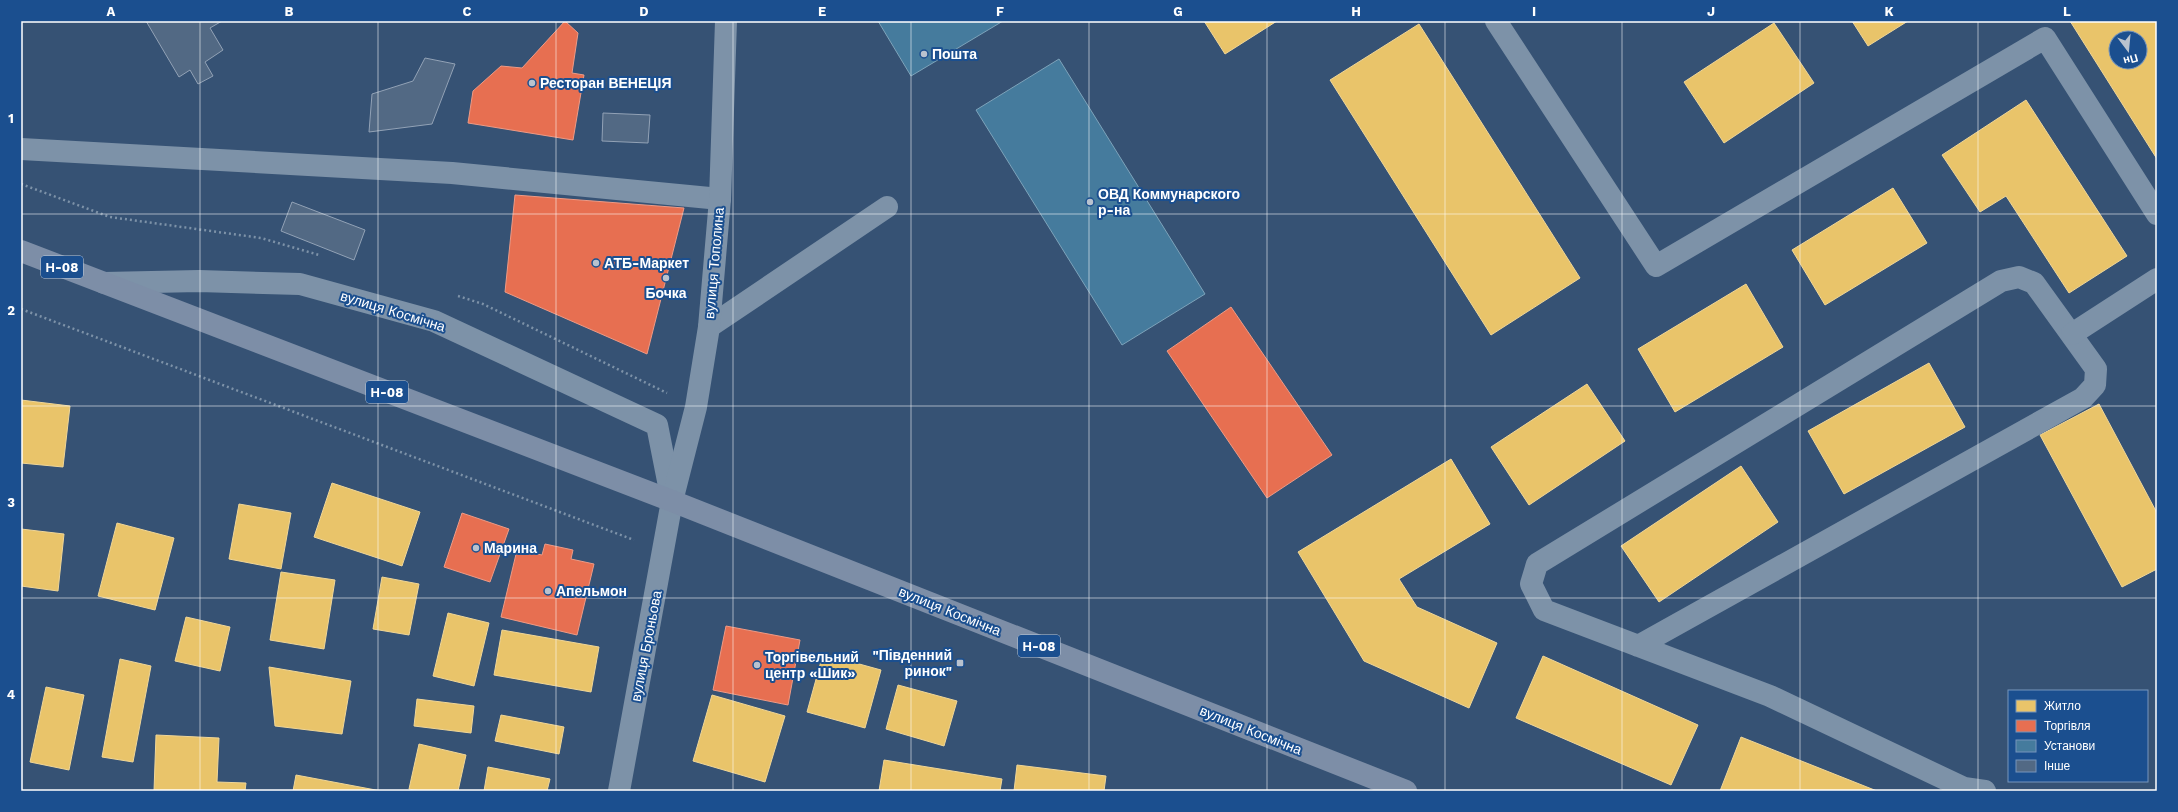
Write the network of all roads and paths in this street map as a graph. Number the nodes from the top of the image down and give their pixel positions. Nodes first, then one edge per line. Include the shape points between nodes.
1 (726, 21) edge
2 (1496, 21) edge
3 (21, 149) edge
4 (720, 199) junction
5 (887, 207) dead end
6 (2157, 214) edge
7 (21, 251) edge
8 (2157, 279) edge
9 (103, 283) junction
10 (21, 309) edge
11 (708, 327) junction
12 (2072, 334) junction
13 (672, 501) junction
14 (664, 551) junction
15 (1638, 646) junction
16 (619, 791) edge
17 (1406, 791) edge
18 (1985, 791) edge

1 - 4 street, вулиця Тополина
2 - 6 street via 1656,266 2045,38
3 - 4 street via 452,173
4 - 11 street, вулиця Тополина
5 - 11 street
7 - 9 main road, вулиця Космічна / Н-08
8 - 12 street
9 - 13 main road, вулиця Космічна / Н-08
9 - 13 street, вулиця Космічна via 199,281 300,284 434,320 657,425
10 - 14 path
11 - 13 street, вулиця Тополина via 696,407
12 - 15 street via 2096,369 2095,385 2083,398
12 - 15 street via 2034,283 2019,277 2001,281 1536,564 1531,584 1544,610
13 - 14 street, вулиця Броньова
13 - 17 main road, вулиця Космічна / Н-08
14 - 16 street, вулиця Броньова
15 - 18 street via 1770,696 1964,788

